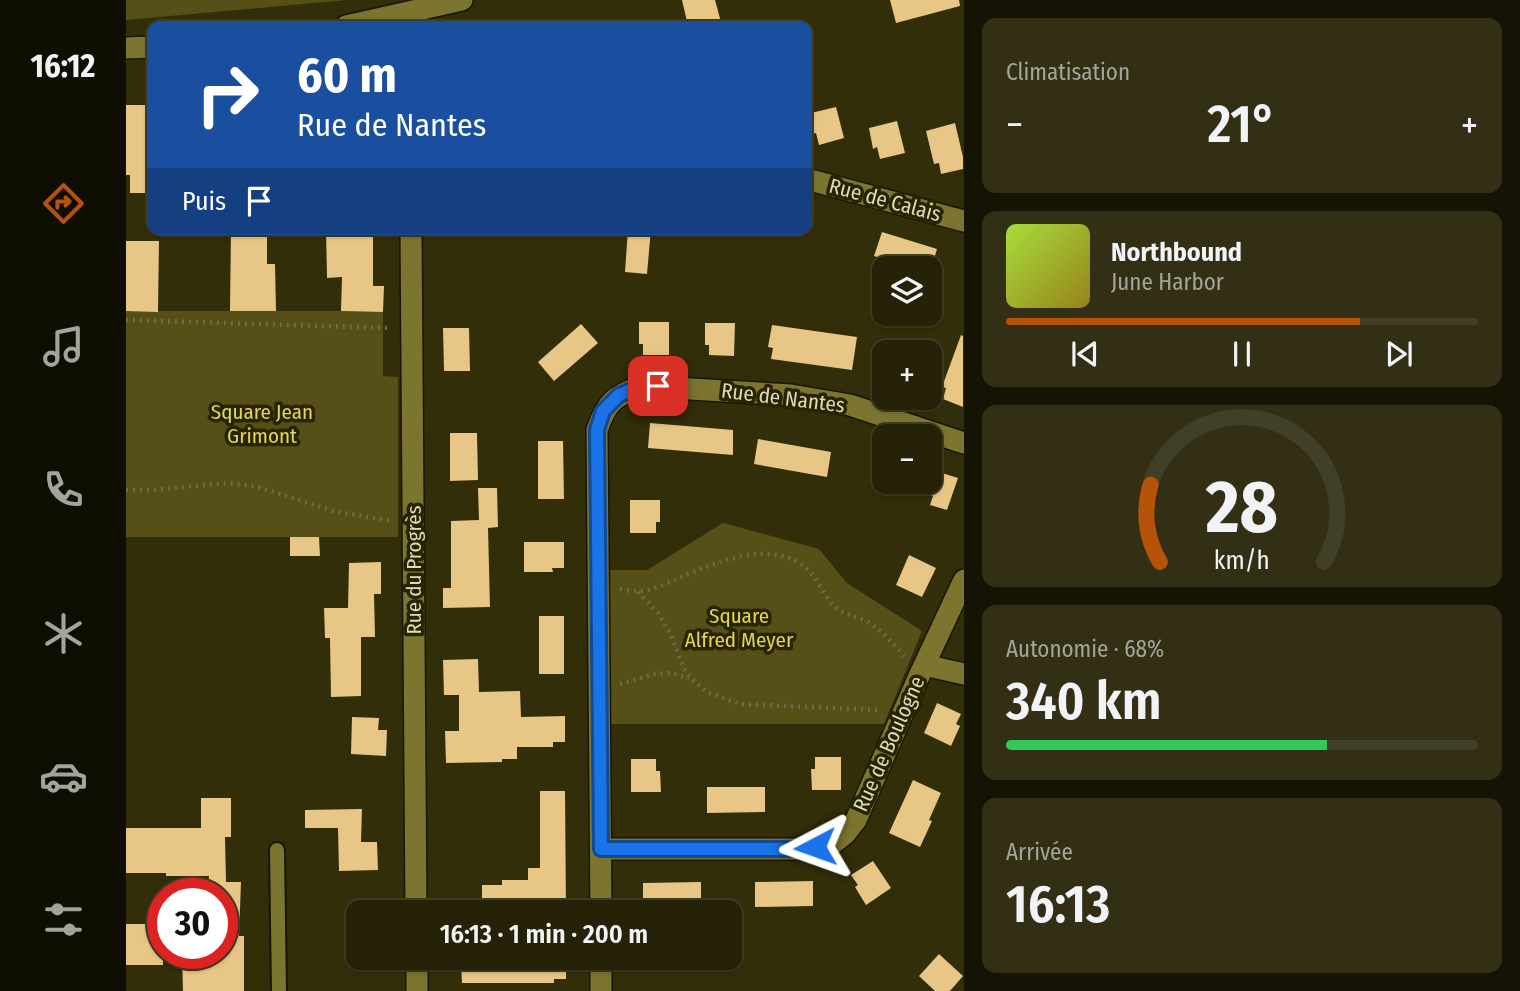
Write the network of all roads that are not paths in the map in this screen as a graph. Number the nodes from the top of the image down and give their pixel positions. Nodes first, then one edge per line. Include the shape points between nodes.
1 (462, 0) edge
2 (410, 20) edge
3 (147, 47) edge
4 (126, 48) edge
5 (812, 181) edge
6 (964, 221) edge
7 (411, 235) edge
8 (964, 443) edge
9 (964, 580) edge
10 (922, 669) junction
11 (964, 674) edge
12 (601, 849) junction
13 (278, 850) dead end
14 (416, 900) edge
15 (601, 900) edge
16 (417, 970) edge
17 (601, 970) edge
18 (279, 991) edge
19 (417, 991) edge
20 (601, 991) edge

1 - 2 street
3 - 4 street
5 - 6 street, Rue de Calais
7 - 14 street, Rue du Progrès
8 - 12 street, Rue de Nantes via 849,405 791,395 641,386 619,395 603,411 597,430
9 - 10 street, Rue de Boulogne
10 - 11 street
10 - 12 street, Rue de Boulogne via 856,820 831,845
12 - 15 street, Rue de Nantes
13 - 18 lane
16 - 19 street
17 - 20 street

